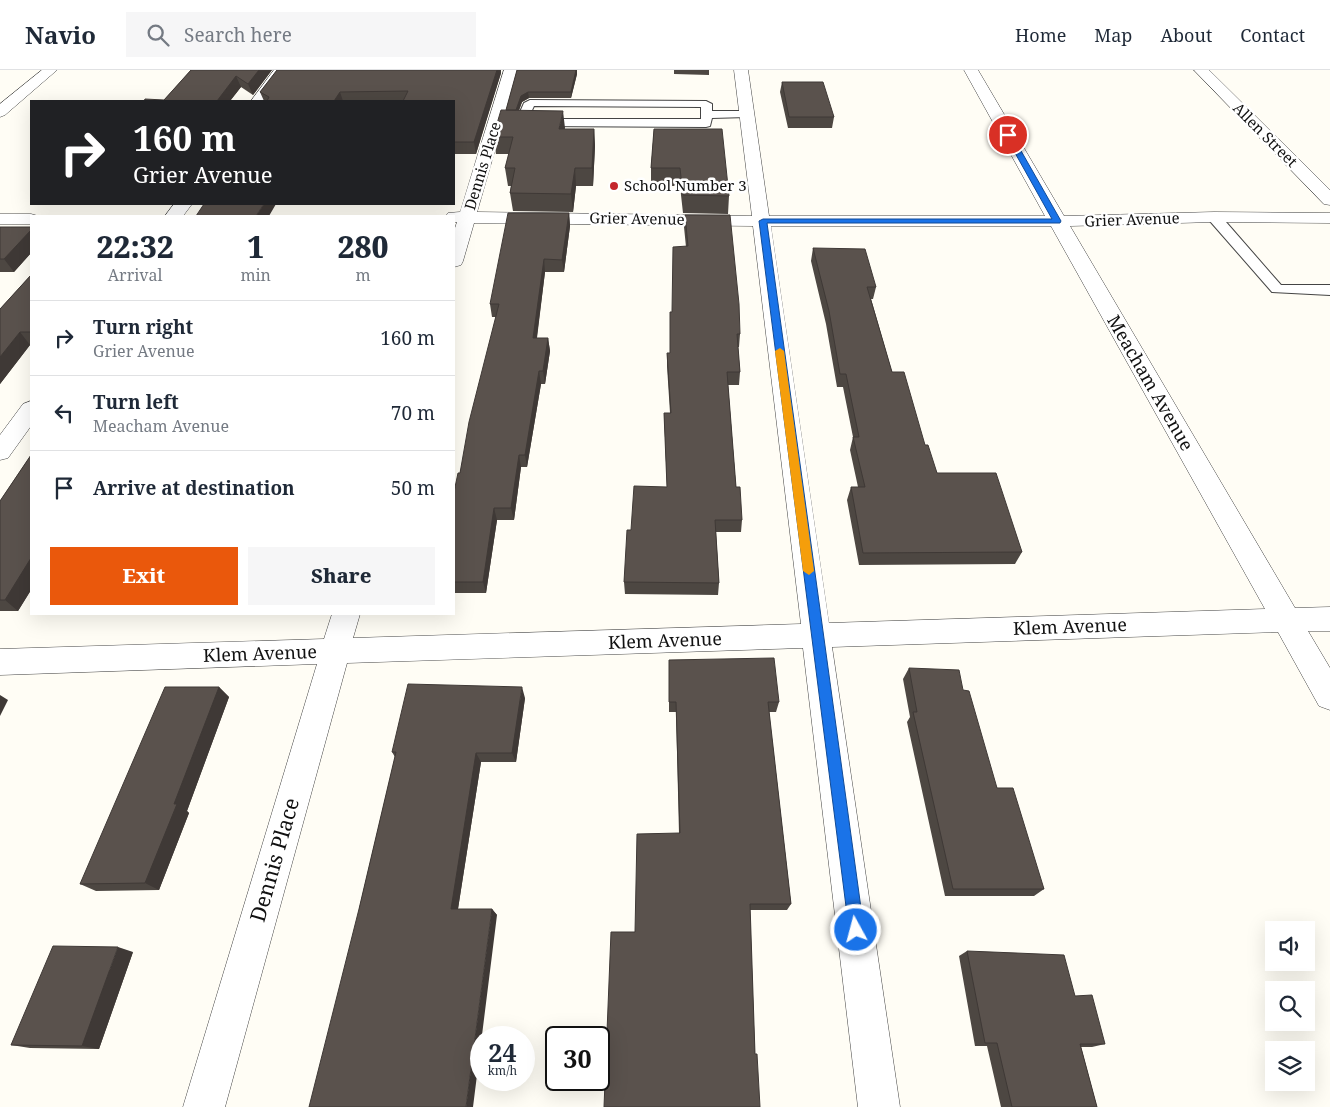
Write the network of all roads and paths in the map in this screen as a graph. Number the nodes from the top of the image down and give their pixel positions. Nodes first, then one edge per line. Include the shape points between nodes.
1 (50, 70) edge
2 (281, 70) edge
3 (511, 70) edge
4 (742, 70) edge
5 (972, 70) edge
6 (1201, 70) edge
7 (259, 100) edge
8 (0, 112) edge
9 (748, 114) junction
10 (707, 115) junction
11 (496, 121) junction
12 (522, 122) junction
13 (1330, 200) edge
14 (461, 217) edge
15 (1214, 217) junction
16 (1330, 218) edge
17 (0, 219) edge
18 (30, 219) edge
19 (763, 221) junction
20 (1057, 221) junction
21 (455, 255) edge
22 (1330, 290) edge
23 (30, 410) edge
24 (0, 452) edge
25 (346, 615) edge
26 (1330, 619) edge
27 (1287, 620) junction
28 (818, 636) junction
29 (335, 651) junction
30 (0, 662) edge
31 (1330, 696) edge
32 (204, 1107) edge
33 (879, 1107) edge

1 - 8 street
2 - 7 street
3 - 11 street, Dennis Place
4 - 9 street
5 - 20 street, Meacham Avenue
6 - 13 street, Allen Street
9 - 10 lane
9 - 19 street
10 - 12 lane via 706,123
10 - 12 lane via 706,104 530,103
11 - 12 lane
11 - 14 street, Dennis Place
14 - 19 street, Grier Avenue
14 - 21 street, Dennis Place
15 - 16 street, Grier Avenue
15 - 20 street, Grier Avenue
15 - 22 lane via 1277,289
17 - 18 street
19 - 20 street, Grier Avenue
19 - 28 street
20 - 27 street, Meacham Avenue
23 - 24 street
25 - 29 street, Dennis Place
26 - 27 street, Klem Avenue
27 - 28 street, Klem Avenue
27 - 31 street, Meacham Avenue
28 - 29 street, Klem Avenue
28 - 33 street
29 - 30 street, Klem Avenue
29 - 32 street, Dennis Place

